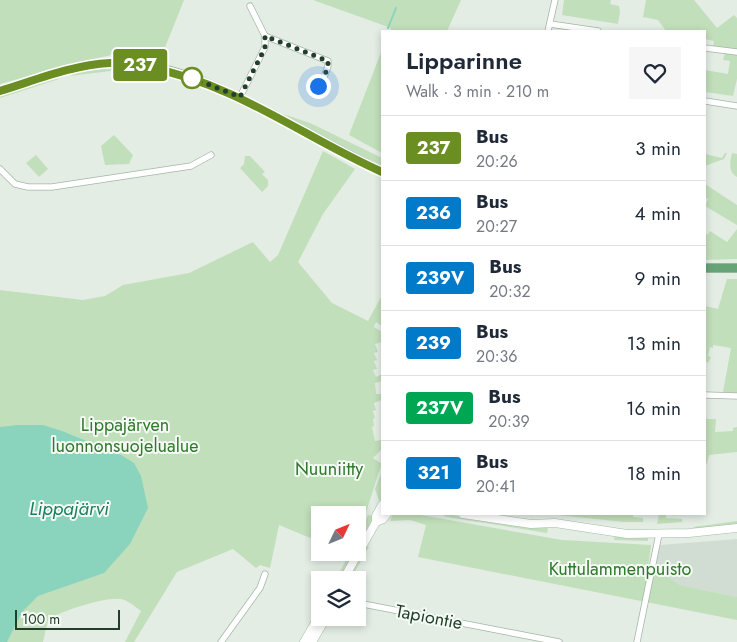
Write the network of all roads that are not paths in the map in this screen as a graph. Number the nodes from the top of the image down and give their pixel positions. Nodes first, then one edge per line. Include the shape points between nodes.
1 (555, 0) edge
2 (250, 6) dead end
3 (550, 24) junction
4 (548, 30) edge
5 (591, 30) edge
6 (265, 36) junction
7 (706, 48) edge
8 (737, 52) edge
9 (318, 86) dead end
10 (0, 91) edge
11 (240, 97) junction
12 (706, 101) edge
13 (737, 106) edge
14 (211, 155) dead end
15 (0, 169) edge
16 (381, 171) edge
17 (706, 268) edge
18 (737, 268) edge
19 (706, 395) edge
20 (737, 396) edge
21 (381, 507) edge
22 (386, 515) edge
23 (471, 515) edge
24 (376, 522) junction
25 (737, 528) edge
26 (659, 534) junction
27 (348, 571) edge
28 (265, 574) dead end
29 (366, 605) edge
30 (313, 626) edge
31 (321, 626) edge
32 (221, 642) edge
33 (304, 642) edge
34 (312, 642) edge
35 (559, 642) edge
36 (637, 642) edge

1 - 3 street
2 - 6 street
3 - 4 street
3 - 5 street
6 - 9 street via 328,61 321,86
6 - 11 street via 265,48
7 - 8 street
10 - 11 main road via 61,72 111,63 186,76
11 - 16 main road
12 - 13 street
14 - 15 street via 191,166 52,187 15,184
17 - 18 main road
19 - 20 street
21 - 24 street
22 - 24 street
23 - 26 street via 626,534
24 - 27 street
25 - 26 street
26 - 36 street
28 - 32 street via 260,588
29 - 35 street, Tapiontie
30 - 33 street
31 - 34 street

